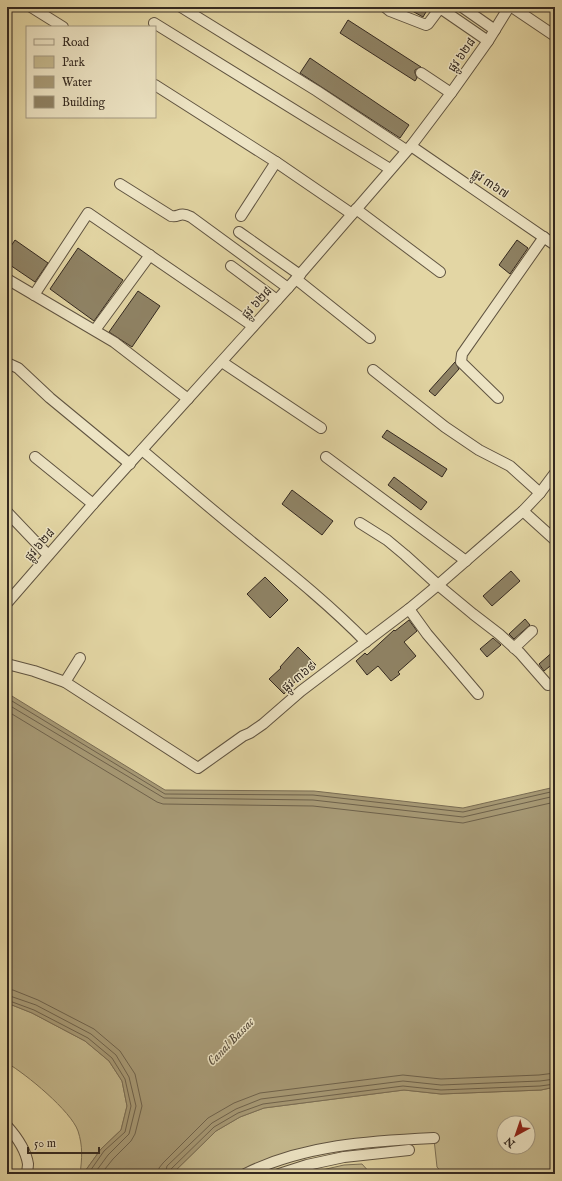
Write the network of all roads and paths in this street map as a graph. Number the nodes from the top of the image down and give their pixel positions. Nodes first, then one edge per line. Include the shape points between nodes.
1 (31, 7) edge
2 (181, 7) edge
3 (385, 7) edge
4 (462, 7) edge
5 (509, 7) edge
6 (512, 7) edge
7 (154, 23) dead end
8 (61, 26) edge
9 (495, 30) junction
10 (555, 36) edge
11 (488, 41) junction
12 (421, 73) dead end
13 (156, 86) edge
14 (451, 93) junction
15 (408, 148) junction
16 (276, 162) junction
17 (390, 169) junction
18 (120, 184) dead end
19 (354, 211) junction
20 (241, 216) dead end
21 (239, 232) dead end
22 (544, 237) junction
23 (555, 245) edge
24 (150, 255) junction
25 (231, 266) dead end
26 (440, 272) dead end
27 (298, 277) junction
28 (7, 279) edge
29 (288, 288) junction
30 (34, 295) junction
31 (277, 300) junction
32 (253, 326) junction
33 (95, 330) junction
34 (370, 338) dead end
35 (222, 362) junction
36 (7, 363) edge
37 (373, 370) dead end
38 (498, 398) dead end
39 (188, 399) junction
40 (321, 428) dead end
41 (142, 450) junction
42 (35, 457) dead end
43 (326, 457) dead end
44 (130, 464) junction
45 (555, 473) edge
46 (540, 493) junction
47 (93, 504) junction
48 (523, 511) junction
49 (7, 512) edge
50 (360, 523) dead end
51 (555, 540) edge
52 (48, 555) junction
53 (466, 561) junction
54 (438, 585) junction
55 (7, 603) edge
56 (409, 609) junction
57 (532, 631) dead end
58 (366, 642) junction
59 (514, 648) junction
60 (80, 658) dead end
61 (7, 664) edge
62 (65, 682) junction
63 (548, 685) dead end
64 (478, 694) dead end
65 (7, 1126) edge
66 (434, 1138) dead end
67 (409, 1150) dead end
68 (27, 1174) edge
69 (245, 1174) edge
70 (279, 1174) edge

1 - 8 street
2 - 15 street, ផ្លូវ ៣៦៧
3 - 11 street via 426,25 440,8
4 - 9 street
5 - 9 street, ផ្លូវ ៦២៨
6 - 10 street
7 - 17 street
9 - 11 street, ផ្លូវ ៦២៨
11 - 14 street, ផ្លូវ ៦២៨
12 - 14 street
13 - 16 street
14 - 15 street, ផ្លូវ ៦២៨
15 - 17 street, ផ្លូវ ៦២៨
15 - 22 street, ផ្លូវ ៣៦៧
16 - 19 street
16 - 20 street
17 - 19 street, ផ្លូវ ៦២៨
18 - 29 street via 171,216 180,214 190,217
19 - 26 street
19 - 27 street, ផ្លូវ ៦២៨
21 - 27 street
22 - 23 street, ផ្លូវ ៣៦៧
22 - 38 street via 462,354 461,362
24 - 30 street via 88,213
24 - 32 street
24 - 33 street
25 - 31 street
27 - 29 street, ផ្លូវ ៦២៨
27 - 34 street
28 - 30 street
29 - 31 street, ផ្លូវ ៦២៨
30 - 33 street
31 - 32 street, ផ្លូវ ៦២៨
32 - 35 street, ផ្លូវ ៦២៨
33 - 39 street
35 - 39 street, ផ្លូវ ៦២៨
35 - 40 street
36 - 44 street via 18,368
37 - 46 street via 445,427 479,450 510,466
39 - 41 street, ផ្លូវ ៦២៨
41 - 44 street, ផ្លូវ ៦២៨
41 - 58 street via 283,566
42 - 47 street
43 - 53 street
44 - 47 street, ផ្លូវ ៦២៨
45 - 46 street, ផ្លូវ ៣៦៩
46 - 48 street, ផ្លូវ ៣៦៩
47 - 52 street, ផ្លូវ ៦២៨
48 - 51 street
48 - 53 street, ផ្លូវ ៣៦៩
49 - 52 street
50 - 54 street via 387,540
52 - 55 street, ផ្លូវ ៦២៨
53 - 54 street, ផ្លូវ ៣៦៩
54 - 56 street, ផ្លូវ ៣៦៩
54 - 59 street
56 - 58 street, ផ្លូវ ៣៦៩
56 - 64 street
57 - 59 street
58 - 62 street, ផ្លូវ ៣៦៩ via 301,691 263,724 198,768
59 - 63 street
60 - 62 street
61 - 62 street, ផ្លូវ ៣៦៩
65 - 68 street via 22,1148 28,1164
66 - 69 street via 343,1145 302,1153
67 - 70 street via 344,1157

